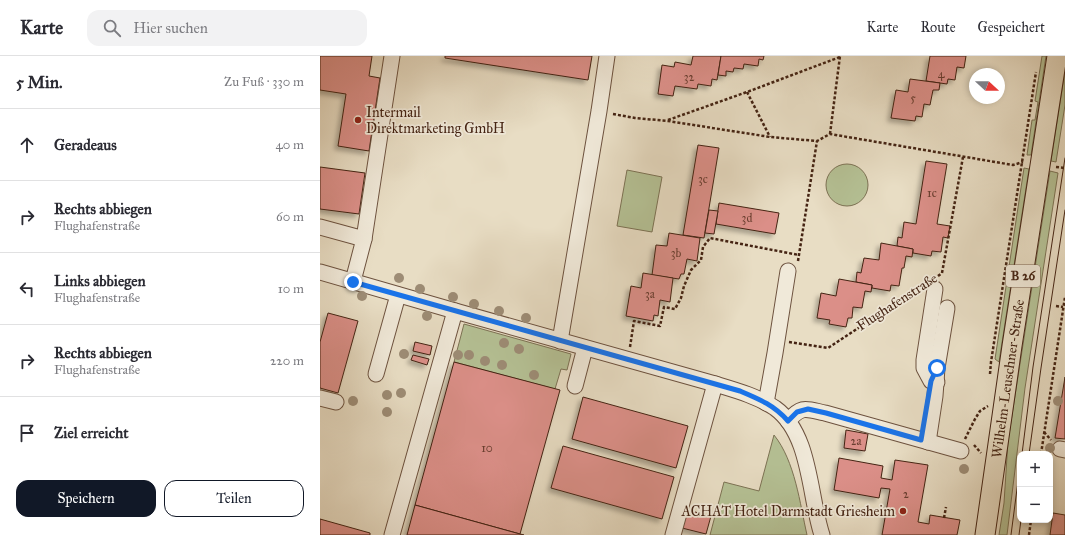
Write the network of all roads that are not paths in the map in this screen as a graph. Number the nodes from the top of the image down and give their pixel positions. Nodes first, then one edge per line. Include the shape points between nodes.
1 (392, 56) edge
2 (607, 56) edge
3 (1057, 56) edge
4 (320, 227) edge
5 (364, 238) junction
6 (788, 271) dead end
7 (320, 272) edge
8 (353, 282) junction
9 (932, 284) road end
10 (398, 295) junction
11 (947, 308) dead end
12 (455, 311) junction
13 (560, 341) junction
14 (586, 348) junction
15 (376, 374) dead end
16 (935, 377) junction
17 (715, 384) junction
18 (576, 386) dead end
19 (320, 398) edge
20 (336, 402) dead end
21 (766, 403) junction
22 (788, 421) junction
23 (924, 441) junction
24 (961, 452) road end
25 (392, 535) edge
26 (673, 535) edge
27 (822, 535) edge
28 (985, 535) edge

1 - 5 street
2 - 13 street
3 - 28 main road, Wilhelm-Leuschner-Straße / B 26
4 - 5 street
5 - 8 street
6 - 21 street
7 - 8 street
8 - 10 street
9 - 16 street via 924,368
10 - 12 street
10 - 15 street
11 - 16 street
12 - 13 street
12 - 25 street
13 - 14 street
14 - 17 street
14 - 18 street
16 - 23 street
17 - 21 street via 740,391
17 - 26 street
19 - 20 street
21 - 22 street
22 - 23 street via 797,412 808,409
22 - 27 street via 803,453
23 - 24 street

